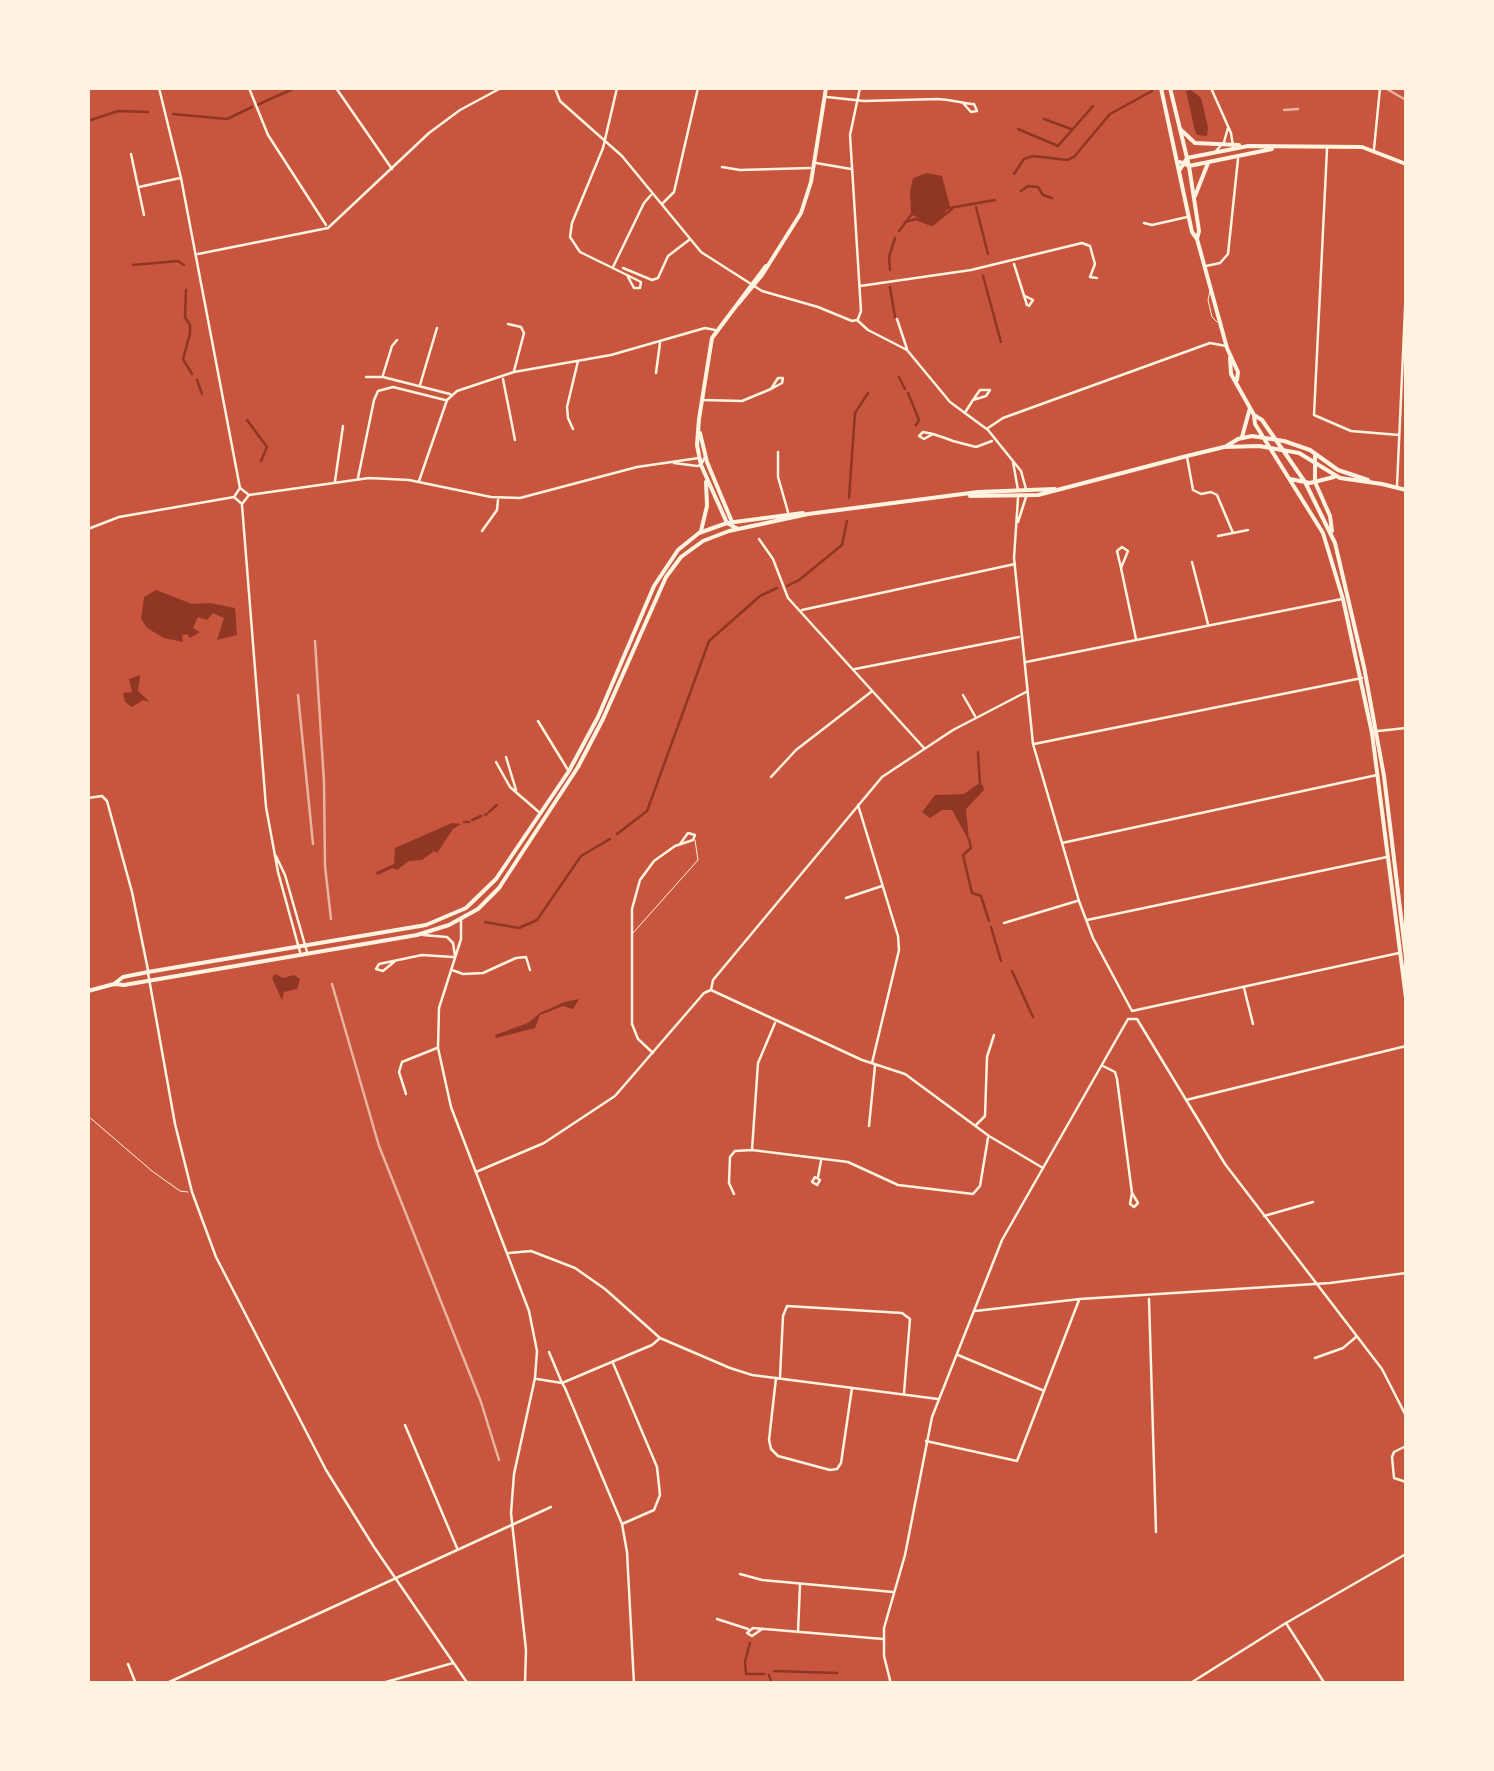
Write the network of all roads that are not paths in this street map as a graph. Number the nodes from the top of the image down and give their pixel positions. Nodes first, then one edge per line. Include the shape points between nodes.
1 (159, 88) edge
2 (249, 88) edge
3 (336, 88) edge
4 (501, 88) edge
5 (555, 88) edge
6 (617, 88) edge
7 (698, 88) edge
8 (826, 88) edge
9 (860, 88) edge
10 (1161, 88) edge
11 (1170, 88) edge
12 (1211, 88) edge
13 (1380, 88) edge
14 (824, 96) junction
15 (856, 101) junction
16 (963, 103) dead end
17 (1228, 126) junction
18 (1180, 130) junction
19 (606, 139) junction
20 (1223, 144) junction
21 (1233, 146) junction
22 (1327, 147) junction
23 (1282, 148) junction
24 (1374, 150) junction
25 (1215, 152) junction
26 (131, 154) dead end
27 (1238, 156) junction
28 (1175, 157) junction
29 (1230, 157) junction
30 (1188, 158) junction
31 (1209, 162) junction
32 (1182, 164) junction
33 (1406, 164) edge
34 (814, 166) junction
35 (1189, 166) junction
36 (722, 167) dead end
37 (392, 168) junction
38 (851, 169) junction
39 (1178, 172) junction
40 (182, 178) junction
41 (138, 187) junction
42 (652, 194) junction
43 (1193, 200) junction
44 (661, 205) junction
45 (144, 215) dead end
46 (1188, 216) junction
47 (1144, 223) dead end
48 (328, 228) junction
49 (1198, 239) junction
50 (689, 240) junction
51 (196, 254) junction
52 (1014, 262) junction
53 (1095, 264) dead end
54 (1204, 267) junction
55 (622, 268) dead end
56 (613, 269) junction
57 (627, 276) dead end
58 (752, 285) junction
59 (860, 286) junction
60 (1406, 286) edge
61 (1023, 294) dead end
62 (897, 319) dead end
63 (857, 320) junction
64 (508, 324) dead end
65 (437, 328) dead end
66 (717, 330) junction
67 (397, 340) dead end
68 (660, 341) junction
69 (1226, 346) junction
70 (906, 350) junction
71 (578, 360) junction
72 (514, 372) junction
73 (656, 373) dead end
74 (366, 377) dead end
75 (383, 377) junction
76 (502, 377) junction
77 (420, 386) junction
78 (771, 388) dead end
79 (451, 395) junction
80 (446, 400) junction
81 (701, 400) junction
82 (973, 400) dead end
83 (1250, 408) junction
84 (966, 412) junction
85 (1254, 415) junction
86 (343, 426) dead end
87 (573, 429) dead end
88 (988, 430) junction
89 (933, 434) dead end
90 (1399, 435) junction
91 (1262, 436) junction
92 (1242, 437) junction
93 (514, 440) dead end
94 (994, 440) junction
95 (1268, 441) junction
96 (1224, 447) junction
97 (1281, 447) junction
98 (778, 452) dead end
99 (1313, 452) junction
100 (1187, 456) junction
101 (702, 458) junction
102 (672, 462) junction
103 (1013, 462) junction
104 (1316, 463) junction
105 (702, 465) junction
106 (706, 477) junction
107 (1338, 477) junction
108 (358, 478) junction
109 (1290, 479) junction
110 (334, 480) junction
111 (419, 482) junction
112 (1304, 482) junction
113 (1315, 482) junction
114 (1382, 484) junction
115 (240, 488) junction
116 (1018, 488) junction
117 (1026, 488) junction
118 (1056, 488) junction
119 (1396, 488) junction
120 (1406, 490) edge
121 (249, 495) junction
122 (965, 495) junction
123 (1018, 496) junction
124 (1026, 496) junction
125 (234, 497) junction
126 (498, 498) junction
127 (242, 504) junction
128 (788, 513) junction
129 (808, 514) junction
130 (732, 526) junction
131 (1016, 528) junction
132 (88, 529) edge
133 (1248, 530) dead end
134 (482, 531) dead end
135 (1233, 533) junction
136 (699, 534) junction
137 (1218, 536) dead end
138 (1332, 536) junction
139 (759, 539) dead end
140 (1192, 562) dead end
141 (1015, 564) junction
142 (1122, 568) dead end
143 (1343, 598) junction
144 (801, 610) junction
145 (1208, 626) junction
146 (1020, 636) junction
147 (1136, 640) junction
148 (1024, 662) junction
149 (854, 670) junction
150 (1362, 678) junction
151 (872, 691) junction
152 (1027, 692) junction
153 (963, 695) dead end
154 (976, 717) junction
155 (538, 721) dead end
156 (1406, 728) edge
157 (1376, 731) junction
158 (1033, 744) junction
159 (924, 748) junction
160 (496, 762) dead end
161 (499, 767) junction
162 (569, 771) junction
163 (1377, 775) junction
164 (770, 777) dead end
165 (516, 791) junction
166 (88, 798) edge
167 (858, 804) junction
168 (539, 812) junction
169 (546, 817) junction
170 (694, 839) joint
171 (1060, 843) junction
172 (1386, 856) junction
173 (1394, 862) junction
174 (884, 886) junction
175 (846, 898) dead end
176 (1079, 901) junction
177 (1394, 912) junction
178 (458, 913) junction
179 (1404, 918) edge
180 (462, 920) junction
181 (1086, 920) junction
182 (1004, 923) dead end
183 (417, 935) junction
184 (631, 935) junction
185 (302, 946) junction
186 (1400, 953) junction
187 (304, 954) junction
188 (455, 958) junction
189 (1406, 958) edge
190 (394, 962) dead end
191 (450, 969) junction
192 (530, 970) dead end
193 (148, 972) junction
194 (150, 980) junction
195 (114, 984) junction
196 (1244, 986) junction
197 (711, 990) junction
198 (88, 991) edge
199 (1406, 998) edge
200 (776, 1022) junction
201 (1252, 1024) dead end
202 (994, 1035) dead end
203 (1406, 1046) edge
204 (438, 1048) junction
205 (654, 1054) junction
206 (874, 1064) junction
207 (1102, 1065) junction
208 (406, 1094) dead end
209 (1185, 1100) junction
210 (88, 1116) edge
211 (869, 1126) dead end
212 (975, 1126) junction
213 (988, 1136) junction
214 (752, 1150) junction
215 (821, 1159) junction
216 (1043, 1168) junction
217 (476, 1172) junction
218 (818, 1177) dead end
219 (192, 1192) junction
220 (1132, 1193) dead end
221 (734, 1194) dead end
222 (1313, 1202) dead end
223 (1263, 1216) junction
224 (507, 1254) junction
225 (1406, 1273) edge
226 (1315, 1284) junction
227 (1148, 1296) junction
228 (1080, 1298) junction
229 (973, 1312) junction
230 (1357, 1336) junction
231 (660, 1338) junction
232 (549, 1352) dead end
233 (956, 1354) junction
234 (1315, 1358) dead end
235 (613, 1362) junction
236 (536, 1378) junction
237 (778, 1378) junction
238 (562, 1383) junction
239 (852, 1386) junction
240 (1043, 1390) junction
241 (904, 1394) junction
242 (938, 1400) junction
243 (1406, 1416) edge
244 (405, 1425) dead end
245 (926, 1442) junction
246 (1406, 1446) edge
247 (1406, 1482) edge
248 (550, 1507) dead end
249 (622, 1524) junction
250 (512, 1525) junction
251 (1156, 1532) dead end
252 (458, 1550) junction
253 (1406, 1554) edge
254 (740, 1574) dead end
255 (395, 1578) junction
256 (800, 1584) junction
257 (894, 1592) junction
258 (717, 1619) dead end
259 (1286, 1623) junction
260 (798, 1632) junction
261 (883, 1639) junction
262 (453, 1663) junction
263 (128, 1664) dead end
264 (136, 1684) edge
265 (165, 1684) edge
266 (379, 1684) edge
267 (468, 1684) edge
268 (525, 1684) edge
269 (634, 1684) edge
270 (890, 1684) edge
271 (1189, 1684) edge
272 (1325, 1684) edge

1 - 40 street
2 - 48 street via 268,135
3 - 37 street
4 - 37 street via 444,121
5 - 19 street via 564,105
6 - 19 street
7 - 44 street via 674,192
8 - 14 main road
9 - 15 street
10 - 28 main road
11 - 18 main road
12 - 17 street
13 - 24 street
14 - 15 street
14 - 34 main road
15 - 16 street
15 - 38 street
17 - 20 street
17 - 21 street
18 - 20 main road via 1195,144
18 - 30 main road
19 - 42 street
19 - 56 street via 570,237 580,252
20 - 21 main road
20 - 25 street
21 - 23 main road
21 - 25 main road
21 - 29 main road
22 - 23 main road
22 - 24 main road
22 - 90 street via 1314,415 1350,431
23 - 27 main road
24 - 33 main road
25 - 30 main road
26 - 41 street
27 - 29 main road
27 - 54 street via 1228,254
28 - 32 main road
28 - 39 main road
29 - 31 main road
30 - 32 main road
30 - 35 main road
31 - 35 main road
31 - 43 main road
32 - 35 main road
32 - 39 main road
34 - 36 street
34 - 38 street
34 - 58 main road via 802,213
35 - 43 main road
37 - 48 street
38 - 59 street
39 - 46 main road
40 - 41 street
40 - 51 street
41 - 45 street
42 - 44 street
42 - 56 street
43 - 49 main road
44 - 50 street
46 - 47 street
46 - 49 main road
48 - 51 street
49 - 54 main road
50 - 55 street via 666,258 658,278
50 - 58 street
51 - 115 street
52 - 53 street via 1082,243 1090,246
52 - 59 street
52 - 61 street
54 - 69 main road
56 - 57 street
58 - 63 street
58 - 66 main road
59 - 63 street
60 - 90 street
62 - 70 street
63 - 70 street
64 - 72 street via 524,330
65 - 77 street
66 - 68 street
66 - 81 main road
67 - 75 street
68 - 71 street
68 - 73 street
69 - 83 main road
69 - 88 street via 1200,347 999,419
70 - 84 street
71 - 72 street
71 - 87 street via 567,410
72 - 76 street
74 - 75 street
75 - 77 street
76 - 79 street
76 - 93 street
77 - 79 street
78 - 81 street via 738,402
79 - 80 street
80 - 108 street via 392,386 378,391
80 - 111 street
81 - 101 main road
82 - 84 street
83 - 85 main road
83 - 92 main road
84 - 88 street
85 - 91 main road
85 - 95 main road
86 - 110 street
88 - 94 street
89 - 94 street via 976,447
90 - 119 street
91 - 92 main road
91 - 95 main road
92 - 96 main road
94 - 103 street
95 - 96 main road
95 - 97 main road
95 - 97 main road
95 - 99 main road
95 - 109 main road
96 - 100 main road
97 - 104 main road
97 - 112 main road
98 - 128 street
99 - 104 main road
99 - 114 main road via 1338,470
100 - 118 main road
100 - 135 street via 1193,490 1217,495
101 - 102 street
101 - 105 main road
101 - 130 main road
102 - 105 street
102 - 126 street via 542,495
103 - 116 street
103 - 117 street
104 - 107 main road
104 - 113 main road
105 - 106 main road
106 - 130 main road
106 - 136 main road via 708,506
107 - 113 main road
107 - 114 main road
108 - 110 street
108 - 111 street
109 - 112 main road
109 - 143 main road via 1324,533
110 - 121 street
111 - 126 street
112 - 113 main road
112 - 138 main road
113 - 138 main road
114 - 119 main road
115 - 121 street
115 - 125 street
116 - 117 main road
116 - 122 main road
116 - 123 street
117 - 118 main road
117 - 124 street
118 - 124 main road
119 - 120 main road
121 - 127 street
122 - 123 main road
122 - 129 main road
123 - 124 main road
123 - 131 street
124 - 131 street
125 - 127 street
125 - 132 street
126 - 134 street
127 - 185 street via 264,785 275,854
128 - 129 main road
128 - 130 main road
129 - 130 main road
130 - 136 main road
130 - 169 main road via 694,546 668,573 604,720
131 - 141 street
133 - 135 street
135 - 137 street
136 - 162 main road via 659,578
138 - 157 main road
139 - 144 street
140 - 145 street
141 - 144 street
141 - 146 street
142 - 147 street
143 - 145 street
143 - 150 main road
144 - 149 street
145 - 147 street
146 - 148 street
146 - 149 street
147 - 148 street
148 - 152 street
149 - 151 street
150 - 158 street
150 - 163 main road
151 - 159 street
151 - 164 street
152 - 154 street
152 - 158 street
153 - 154 street
154 - 159 street
155 - 162 street
156 - 157 street
157 - 173 main road
158 - 171 street
159 - 167 street via 882,777
160 - 161 street
161 - 165 street
161 - 165 street via 507,760
162 - 168 main road
163 - 171 street
163 - 172 main road
165 - 168 street
166 - 193 street via 106,798
167 - 174 street
167 - 197 street
168 - 169 street
168 - 178 main road via 496,879
169 - 180 main road via 493,895
170 - 184 lane via 698,860
170 - 184 street via 654,861 642,876
171 - 176 street
172 - 173 street
172 - 177 main road
172 - 181 street
173 - 179 main road
174 - 175 street
174 - 206 street via 899,950
176 - 181 street
176 - 182 street
177 - 179 street
177 - 186 main road
178 - 180 street
178 - 185 main road via 426,926
179 - 189 main road
180 - 183 main road
180 - 188 street
181 - 196 street via 1132,1011
183 - 187 main road
183 - 188 street via 447,936
184 - 205 street via 632,1024
185 - 187 street
185 - 193 main road
186 - 196 street
186 - 199 main road
187 - 194 main road
188 - 190 street via 422,955
188 - 191 street
191 - 192 street via 483,973 526,957
191 - 204 street via 439,1008
193 - 194 street
193 - 195 main road
194 - 195 main road
194 - 219 street
195 - 198 main road
196 - 201 street
197 - 200 street
197 - 205 street
200 - 206 street
200 - 214 street via 758,1064
202 - 212 street via 985,1116
203 - 209 street
204 - 208 street via 402,1062
204 - 217 street
205 - 217 street via 615,1096 576,1124
206 - 211 street
206 - 212 street via 905,1074
207 - 209 street via 1130,1018 1137,1019
207 - 216 street
207 - 220 street via 1117,1079
209 - 223 street
210 - 219 lane via 152,1171
212 - 213 street
213 - 215 street via 973,1194 898,1186 848,1162
213 - 216 street
214 - 215 street
214 - 221 street via 730,1157
215 - 218 street
216 - 229 street via 1002,1240
217 - 224 street
219 - 255 street via 216,1257 310,1440
222 - 223 street
223 - 226 street
224 - 231 street via 523,1250 582,1272
224 - 236 street via 532,1320
225 - 226 street
226 - 227 street
226 - 230 street
227 - 228 street
227 - 251 street
228 - 229 street
228 - 240 street
229 - 233 street
230 - 234 street
230 - 243 street
231 - 235 street
231 - 237 street via 732,1369
232 - 238 street
233 - 240 street
233 - 242 street
235 - 238 street
235 - 249 street via 657,1467 660,1495 654,1510
236 - 238 street
236 - 250 street via 514,1474
237 - 239 street
237 - 239 street via 771,1449 830,1470 841,1463
237 - 241 street via 788,1306 902,1313 910,1319
238 - 249 street
239 - 241 street
240 - 245 street via 1015,1461
241 - 242 street
242 - 245 street
244 - 252 street
245 - 257 street
246 - 247 street via 1392,1457 1394,1478
248 - 250 street
249 - 269 street
250 - 252 street
250 - 268 street
252 - 255 street
253 - 259 street
254 - 256 street
255 - 262 street
255 - 265 street
256 - 257 street
256 - 260 street
257 - 261 street
258 - 260 street
259 - 271 street
259 - 272 street
260 - 261 street
261 - 270 street
262 - 266 street
262 - 267 street
263 - 264 street

